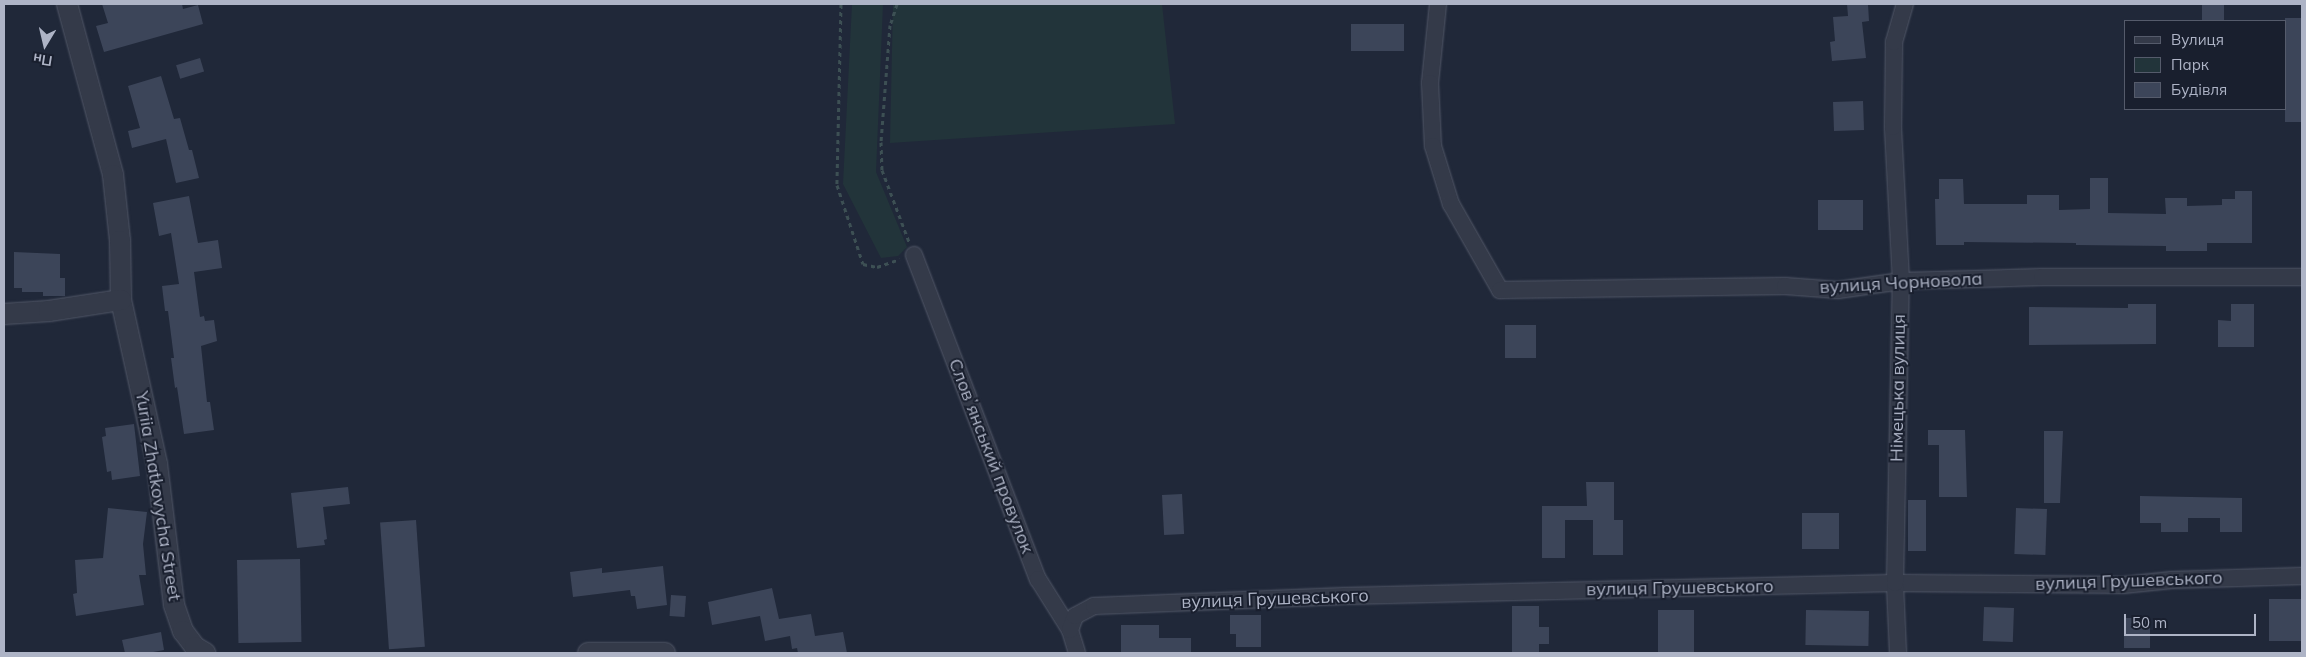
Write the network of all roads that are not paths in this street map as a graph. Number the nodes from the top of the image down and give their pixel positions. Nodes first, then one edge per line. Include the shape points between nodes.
1 (67, 4) edge
2 (1438, 4) edge
3 (1904, 4) edge
4 (914, 255) road end
5 (2302, 277) edge
6 (1901, 281) junction
7 (122, 300) junction
8 (4, 314) edge
9 (2302, 576) edge
10 (1894, 583) junction
11 (1070, 630) junction
12 (204, 653) edge
13 (588, 653) edge
14 (665, 653) edge
15 (1077, 653) edge
16 (1898, 653) edge

1 - 7 street, Yuriia Zhatkovycha Street via 114,175
2 - 6 street, вулиця Чорновола via 1430,83 1433,146 1451,204 1500,290 1785,286 1838,290
3 - 6 street, Німецька вулиця via 1894,42 1893,127
4 - 11 street, Словʼянський провулок via 1038,579
5 - 6 street, вулиця Чорновола via 2042,277
6 - 10 street, Німецька вулиця
7 - 8 street
7 - 12 street, Yuriia Zhatkovycha Street via 157,464 174,605 184,630 195,647
9 - 10 street, вулиця Грушевського via 2172,580 2123,585
10 - 11 street, вулиця Грушевського via 1345,596 1094,606 1075,616
10 - 16 street, Німецька вулиця
11 - 15 street, Словʼянський провулок
13 - 14 street

